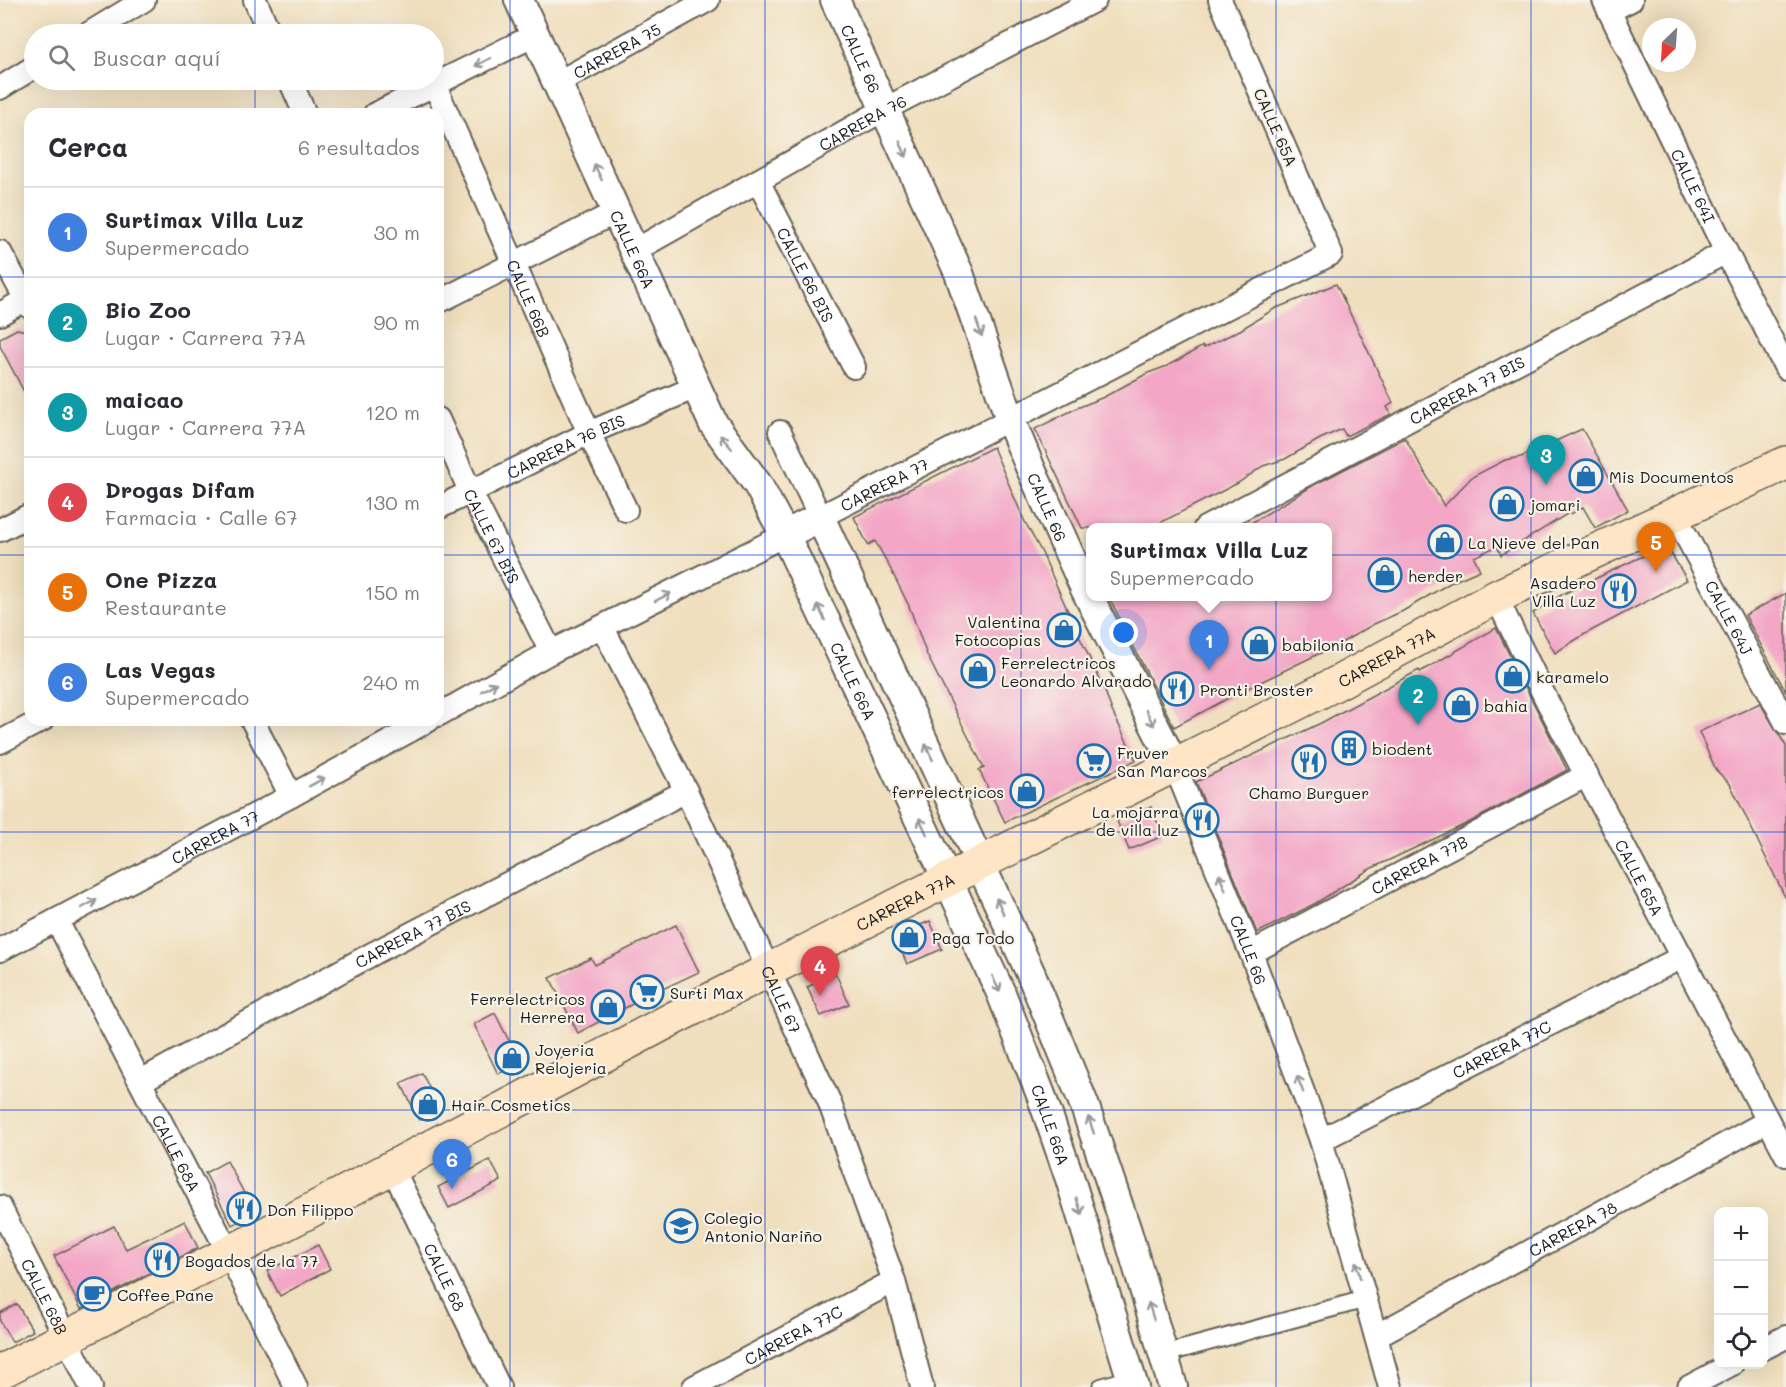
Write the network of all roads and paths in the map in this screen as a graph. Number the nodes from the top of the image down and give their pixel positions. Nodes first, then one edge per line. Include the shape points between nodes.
1 (144, 0) edge
2 (255, 0) edge
3 (519, 0) edge
4 (708, 0) edge
5 (835, 0) edge
6 (1095, 0) edge
7 (1220, 0) edge
8 (1631, 0) edge
9 (1607, 5) edge
10 (104, 24) edge
11 (266, 24) edge
12 (535, 35) junction
13 (24, 73) edge
14 (444, 81) edge
15 (557, 83) junction
16 (0, 88) edge
17 (294, 90) edge
18 (426, 90) edge
19 (437, 90) edge
20 (302, 108) edge
21 (388, 108) edge
22 (885, 109) junction
23 (758, 181) junction
24 (616, 212) junction
25 (634, 250) junction
26 (0, 252) edge
27 (1726, 252) junction
28 (1331, 254) joint
29 (514, 263) junction
30 (24, 293) edge
31 (444, 299) edge
32 (24, 303) edge
33 (0, 314) edge
34 (854, 367) dead end
35 (1786, 368) edge
36 (696, 387) junction
37 (1010, 419) junction
38 (444, 432) edge
39 (780, 432) dead end
40 (589, 433) junction
41 (1786, 463) edge
42 (470, 491) junction
43 (444, 505) edge
44 (626, 510) dead end
45 (1674, 513) junction
46 (24, 517) edge
47 (820, 517) junction
48 (1214, 523) edge
49 (0, 530) edge
50 (785, 535) junction
51 (1086, 586) edge
52 (1496, 597) junction
53 (1093, 601) edge
54 (603, 628) junction
55 (551, 652) junction
56 (444, 712) edge
57 (1784, 716) edge
58 (31, 726) edge
59 (255, 726) edge
60 (418, 726) edge
61 (0, 742) edge
62 (1174, 766) junction
63 (1587, 775) junction
64 (686, 791) junction
65 (291, 796) junction
66 (981, 862) junction
67 (948, 878) junction
68 (57, 921) junction
69 (0, 950) edge
70 (1251, 953) junction
71 (1682, 957) junction
72 (767, 970) junction
73 (141, 1081) junction
74 (1768, 1121) junction
75 (1321, 1140) junction
76 (1786, 1155) edge
77 (392, 1167) junction
78 (0, 1207) edge
79 (229, 1253) junction
80 (894, 1281) junction
81 (1366, 1299) junction
82 (1376, 1336) junction
83 (1786, 1337) edge
84 (66, 1338) junction
85 (1768, 1346) edge
86 (1164, 1354) junction
87 (1724, 1369) edge
88 (0, 1372) edge
89 (1133, 1383) edge
90 (91, 1387) edge
91 (296, 1387) edge
92 (499, 1387) edge
93 (694, 1387) edge
94 (922, 1387) edge
95 (1101, 1387) edge
96 (1173, 1387) edge
97 (1390, 1387) edge
98 (1689, 1387) edge

1 - 10 street
2 - 11 street
3 - 12 street, CALLE 66A
4 - 15 street, CARRERA 75
5 - 22 street, CALLE 66
6 - 22 street, CARRERA 76
7 - 28 street, CALLE 65A
8 - 9 street
9 - 27 street, CALLE 64I
12 -> 14 street
12 - 15 street, CALLE 66A
13 - 16 street
24 -> 15 street, CALLE 66A
17 - 20 street
18 - 21 street
19 - 29 street, CALLE 66B
22 - 23 street, CARRERA 76
22 -> 37 street, CALLE 66 via 959,273
23 - 25 street, CARRERA 76
23 - 34 street, CALLE 66 BIS
24 - 25 street, CALLE 66A
24 - 29 street
25 - 36 street, CALLE 66A
26 - 30 street
27 - 35 street, CALLE 64I
27 - 48 street, CARRERA 77 BIS
28 - 37 street, CARRERA 77
29 - 31 street
29 - 40 street, CALLE 66B
32 - 33 street
36 - 40 street, CARRERA 76 BIS
50 -> 36 street, CALLE 66A via 758,485 713,423
37 - 47 street, CARRERA 77
37 - 51 street, CALLE 66
38 - 42 street, CALLE 67 BIS
39 - 47 street
40 - 42 street, CARRERA 76 BIS
40 - 44 street, CALLE 66B
41 - 45 main road, CARRERA 77A
42 - 43 street, CARRERA 76 BIS
42 - 55 street, CALLE 67 BIS
45 - 52 main road, CARRERA 77A
45 - 57 street, CALLE 64J
46 - 49 street
47 - 50 street, CARRERA 77
66 -> 47 street
54 -> 50 street, CARRERA 77
67 -> 50 street, CALLE 66A
52 - 62 main road, CARRERA 77A
52 - 63 street, CALLE 65A
53 -> 62 street, CALLE 66
54 - 55 street, CARRERA 77
54 - 64 street, CALLE 67
56 -> 55 street, CARRERA 77
58 - 61 street
59 - 65 street
65 -> 60 street, CARRERA 77
62 - 66 main road, CARRERA 77A
70 -> 62 street, CALLE 66
63 - 70 street, CARRERA 77B
63 - 71 street, CALLE 65A
64 - 72 street, CALLE 67
64 - 73 street, CARRERA 77 BIS via 374,953
68 -> 65 street, CARRERA 77
66 - 67 main road, CARRERA 77A
86 -> 66 street via 1084,1104
67 - 72 main road, CARRERA 77A
67 -> 89 street, CALLE 66A via 1041,1095
68 - 69 street, CARRERA 77
68 - 73 street, CALLE 68A
75 -> 70 street, CALLE 66
71 - 74 street, CALLE 65A
71 - 75 street, CARRERA 77C
72 - 77 main road, CARRERA 77A
72 - 80 street, CALLE 67 via 829,1101
73 - 79 street, CALLE 68A
74 - 76 street, CALLE 65A
74 - 82 street, CARRERA 78
81 -> 75 street, CALLE 66
77 - 79 main road, CARRERA 77A
77 - 92 street, CALLE 68
78 - 84 street, CALLE 68B
79 - 84 main road, CARRERA 77A
79 - 91 street, CALLE 68A
80 - 93 street, CARRERA 77C
80 - 94 street, CALLE 67
81 - 82 street, CALLE 66
81 - 86 street
82 - 97 street, CALLE 66
83 - 85 street
84 - 88 main road, CARRERA 77A
84 - 90 street, CALLE 68B
86 - 96 street
87 - 98 street
89 - 95 street

